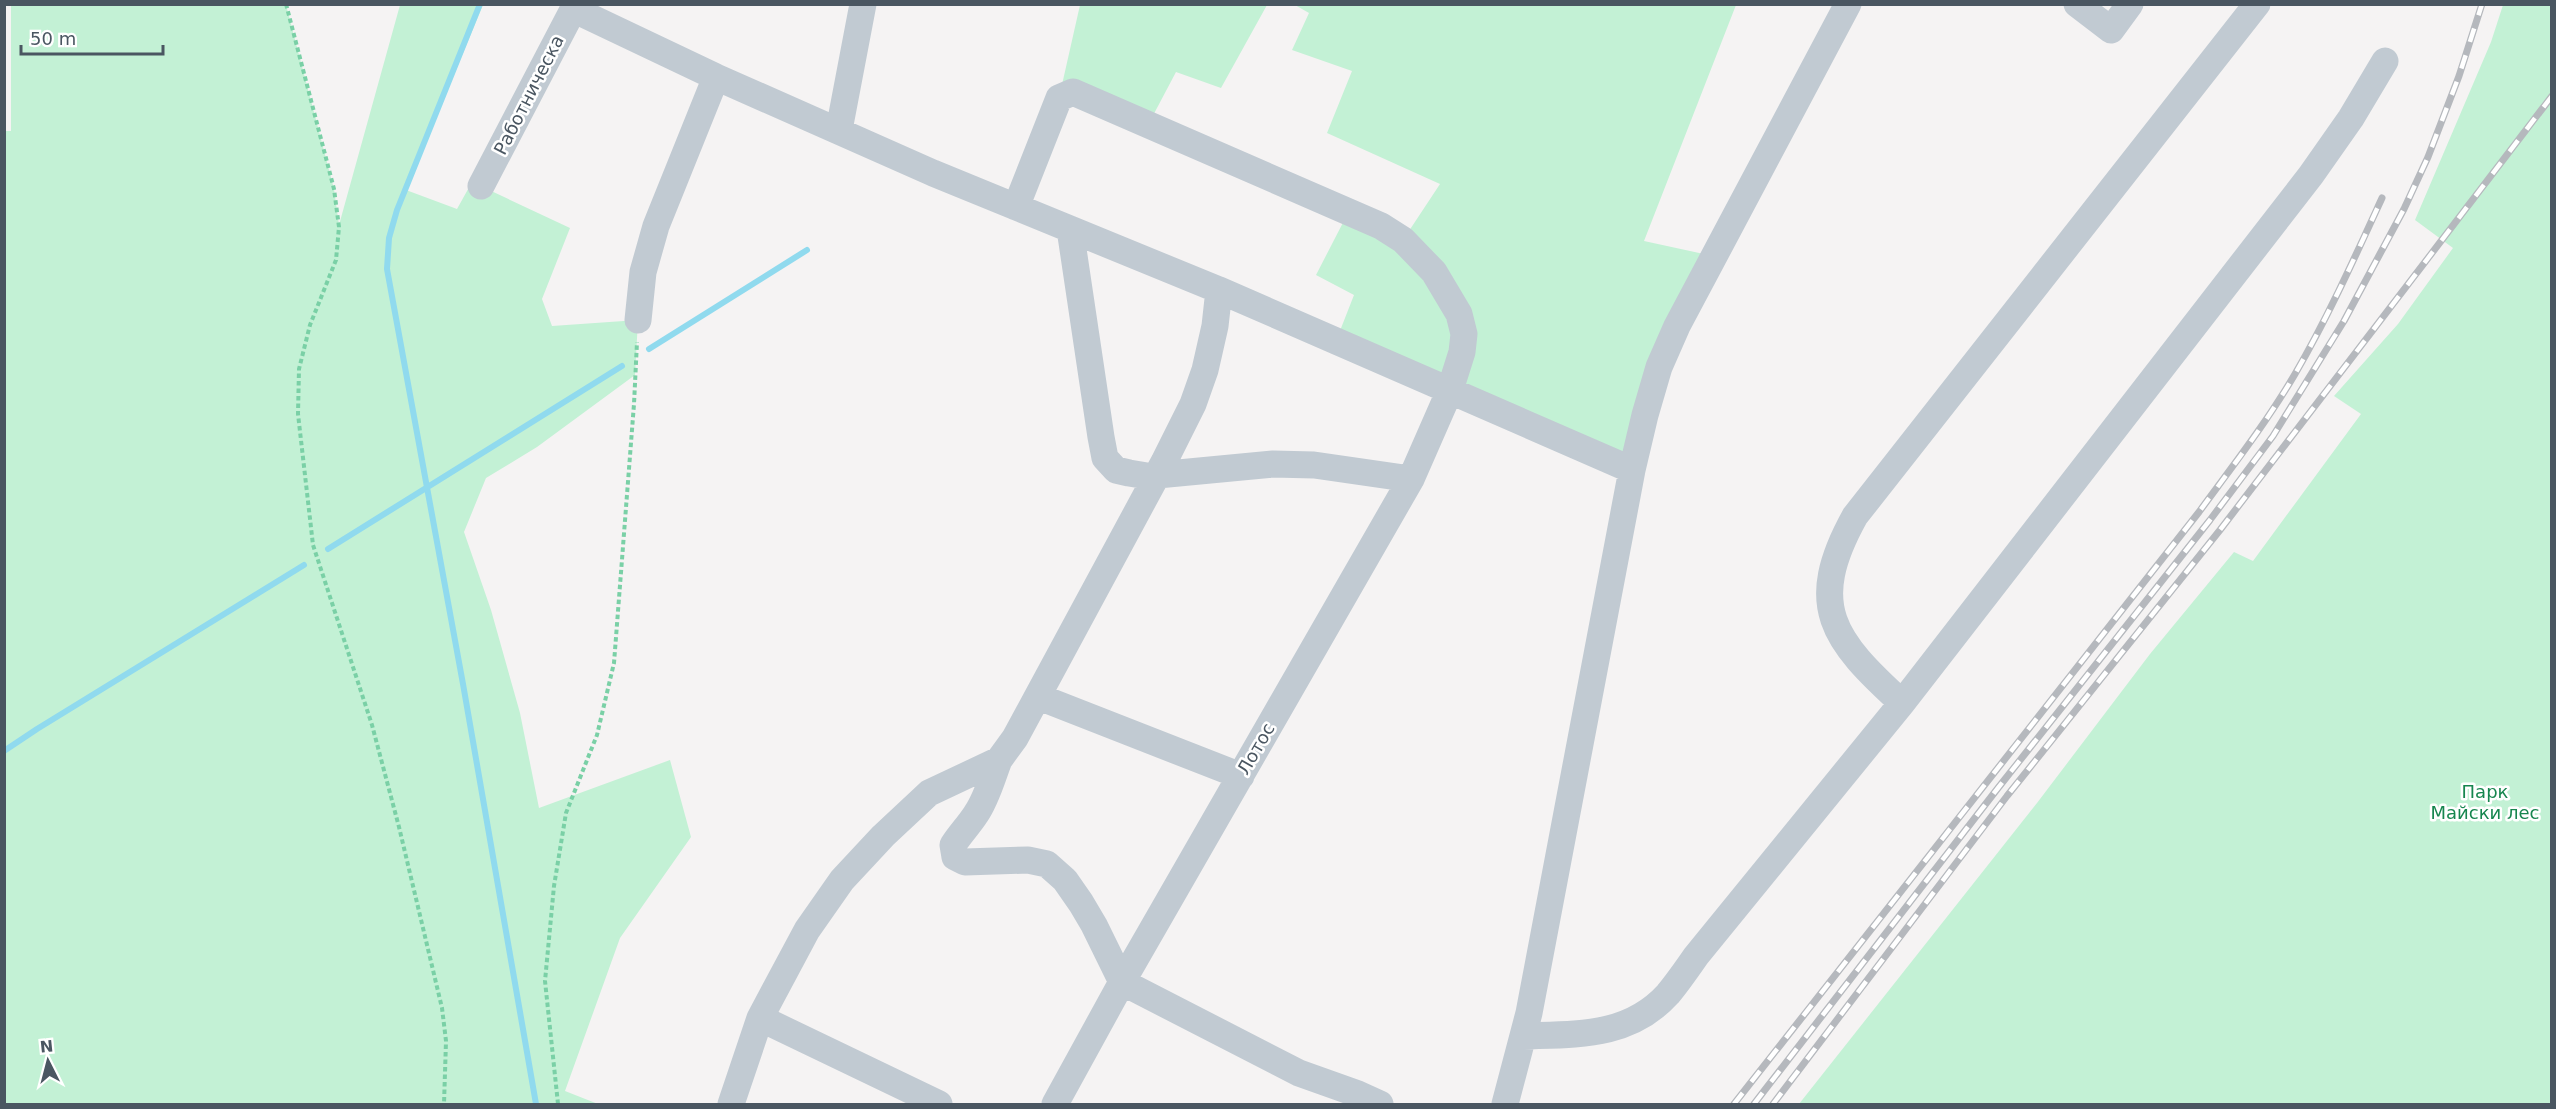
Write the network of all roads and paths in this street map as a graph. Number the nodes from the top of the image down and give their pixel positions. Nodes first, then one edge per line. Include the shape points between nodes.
1 (286, 4) edge
2 (862, 4) edge
3 (1848, 4) edge
4 (2077, 4) edge
5 (2130, 4) edge
6 (2257, 4) edge
7 (574, 7) edge
8 (2385, 61) dead end
9 (716, 77) junction
10 (839, 130) junction
11 (482, 186) dead end
12 (1016, 207) junction
13 (1070, 229) junction
14 (1220, 290) junction
15 (638, 320) joint
16 (1450, 390) junction
17 (1632, 470) junction
18 (1157, 475) junction
19 (1411, 479) junction
20 (1039, 697) junction
21 (1902, 703) junction
22 (999, 760) junction
23 (1241, 776) junction
24 (1122, 982) junction
25 (760, 1018) junction
26 (1523, 1036) junction
27 (444, 1104) edge
28 (558, 1104) edge
29 (731, 1104) edge
30 (939, 1104) edge
31 (1055, 1104) edge
32 (1380, 1104) edge
33 (1505, 1104) edge

1 - 27 path via 334,189 339,227 336,260 310,325 299,369 298,414 312,545 372,724 442,1008 446,1041
2 - 10 street
3 - 17 street via 1677,326 1653,386
4 - 5 street via 2111,30
6 - 21 street via 1856,516 1839,546 1830,600 1837,628 1863,668
7 - 9 street
7 - 11 street, Работническа
8 - 21 street via 2311,175
9 - 10 street
9 - 15 street via 656,226 644,272
10 - 12 street
12 - 13 street
12 - 16 street, Лотос via 1059,98 1072,92 1367,218 1403,240 1434,272 1459,314 1464,334 1462,352
13 - 14 street
13 - 18 street via 1106,458 1116,470
14 - 16 street
14 - 18 street via 1215,326 1193,404
15 - 28 path via 614,663 597,735 566,813 553,897 545,981
16 - 17 street
16 - 19 street, Лотос
17 - 26 street
18 - 19 street via 1273,464 1314,465
18 - 20 street
19 - 23 street, Лотос
20 - 22 street
20 - 23 street
21 - 26 street via 1668,994 1643,1016 1614,1029
22 - 24 street via 975,816 953,845 955,857 965,862 1028,860 1047,864 1065,880 1081,903
22 - 25 street via 929,793 842,880 807,930
23 - 24 street, Лотос
24 - 31 street, Лотос
24 - 32 street via 1299,1073
25 - 29 street
25 - 30 street
26 - 33 street

